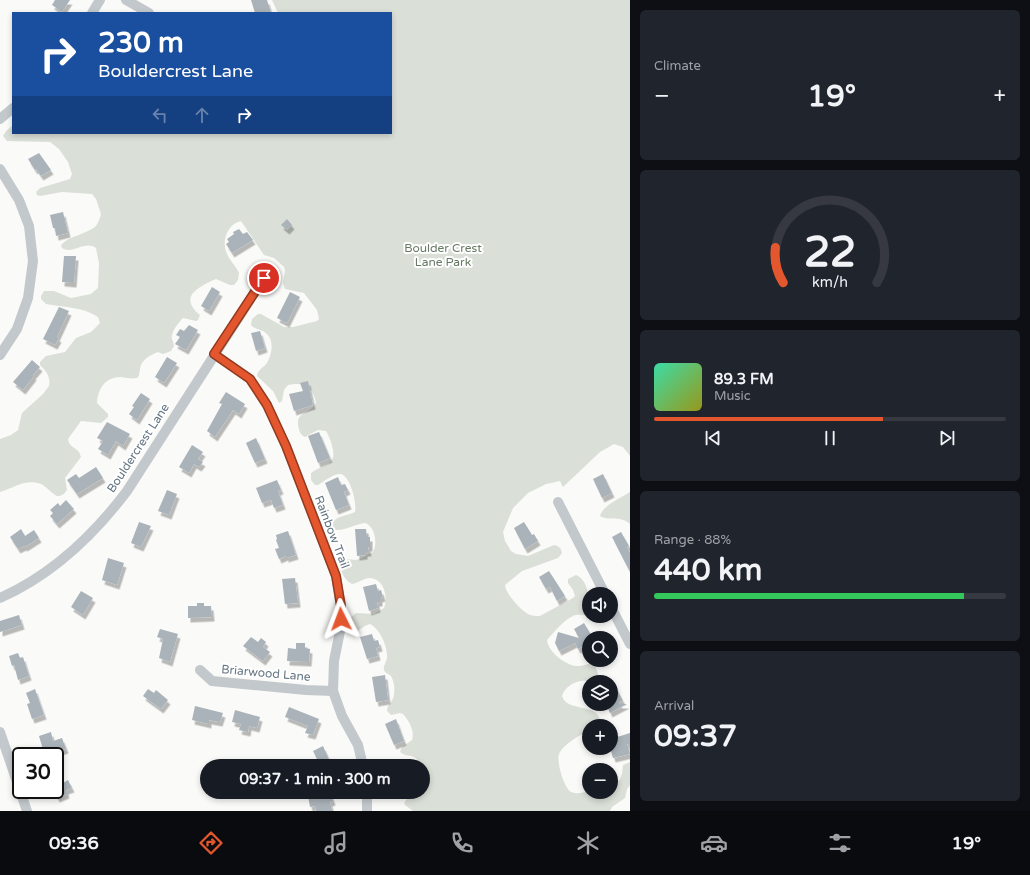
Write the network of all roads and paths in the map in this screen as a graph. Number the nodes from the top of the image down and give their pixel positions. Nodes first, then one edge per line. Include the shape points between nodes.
1 (100, 0) edge
2 (126, 0) edge
3 (93, 12) edge
4 (147, 12) edge
5 (12, 109) edge
6 (0, 119) edge
7 (0, 169) edge
8 (264, 278) dead end
9 (214, 354) junction
10 (0, 356) edge
11 (558, 502) dead end
12 (601, 587) edge
13 (0, 598) edge
14 (618, 620) edge
15 (630, 644) edge
16 (200, 670) dead end
17 (333, 691) junction
18 (0, 732) edge
19 (362, 759) edge
20 (367, 799) edge
21 (27, 811) edge
22 (368, 811) edge

1 - 3 street
2 - 4 street
5 - 6 street
7 - 10 street via 19,200 29,226 33,261 28,298 18,329
8 - 9 street, Bouldercrest Lane
9 - 13 street, Bouldercrest Lane via 127,491 103,521 76,548 45,573 19,590
9 - 17 street, Rainbow Trail via 250,379 267,405 286,446 336,576 341,606
11 - 12 street
14 - 15 street
16 - 17 street, Briarwood Lane via 212,681
17 - 19 street, Rainbow Trail
18 - 21 street
20 - 22 street

